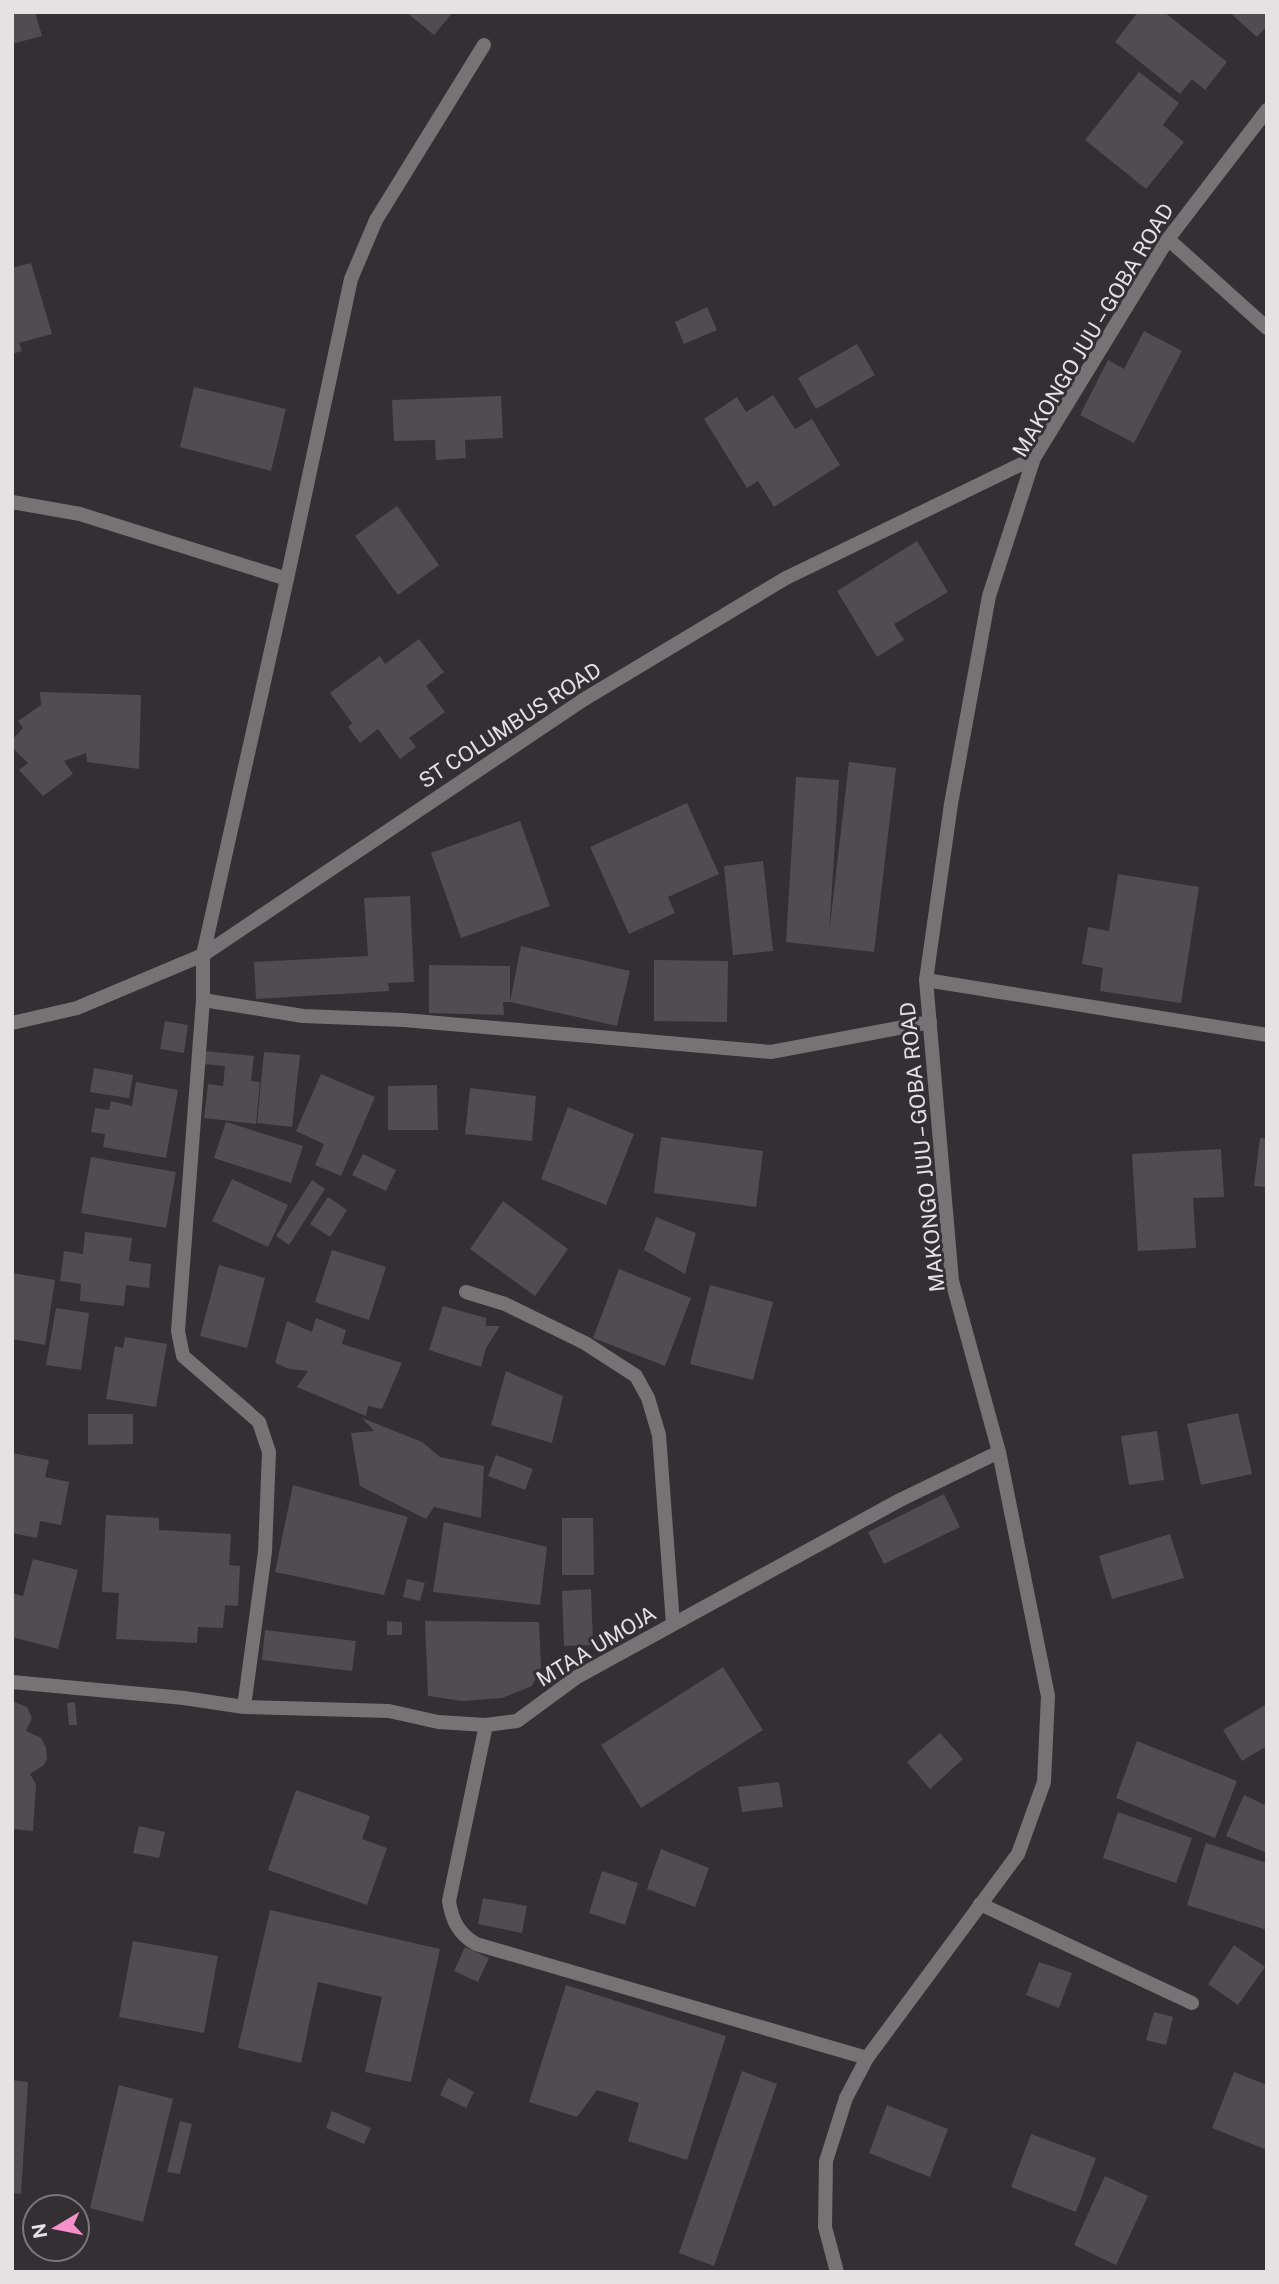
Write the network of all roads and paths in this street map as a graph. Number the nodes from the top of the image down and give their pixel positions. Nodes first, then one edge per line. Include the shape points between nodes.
1 (484, 45) dead end
2 (1267, 110) edge
3 (1168, 239) junction
4 (1267, 328) edge
5 (1034, 458) junction
6 (12, 502) edge
7 (288, 579) junction
8 (203, 955) junction
9 (926, 980) junction
10 (203, 1000) junction
11 (930, 1022) junction
12 (12, 1023) edge
13 (1267, 1035) edge
14 (466, 1292) dead end
15 (999, 1452) junction
16 (673, 1624) junction
17 (12, 1682) edge
18 (244, 1707) junction
19 (486, 1725) junction
20 (980, 1904) junction
21 (1192, 2003) dead end
22 (867, 2057) junction
23 (837, 2272) edge

1 - 7 street via 376,220 351,279
2 - 3 street, MAKONGO JUU – GOBA ROAD
3 - 4 street
3 - 5 street, MAKONGO JUU – GOBA ROAD
5 - 8 street, ST COLUMBUS ROAD via 762,592 583,700
5 - 9 street, MAKONGO JUU – GOBA ROAD via 989,596 951,804
6 - 7 street via 80,513
7 - 8 street
8 - 10 street
8 - 12 street, ST COLUMBUS ROAD via 77,1008
9 - 11 street, MAKONGO JUU – GOBA ROAD
9 - 13 street
10 - 11 street via 303,1016 404,1020 771,1052
10 - 18 street via 178,1331 183,1356 259,1422 269,1452 265,1552
11 - 15 street, MAKONGO JUU – GOBA ROAD via 952,1281
14 - 16 street via 505,1304 585,1343 636,1376 659,1435
15 - 16 street, MTAA UMOJA via 900,1500
15 - 20 street, MAKONGO JUU – GOBA ROAD via 1048,1708 1044,1782 1018,1854
16 - 19 street, MTAA UMOJA via 577,1677 517,1721
17 - 18 street, MTAA UMOJA
18 - 19 street, MTAA UMOJA via 389,1711
19 - 22 street via 449,1902 451,1915 465,1937 476,1944
20 - 21 street
20 - 22 street, MAKONGO JUU – GOBA ROAD
22 - 23 street, MAKONGO JUU – GOBA ROAD via 846,2098 826,2161 825,2227

